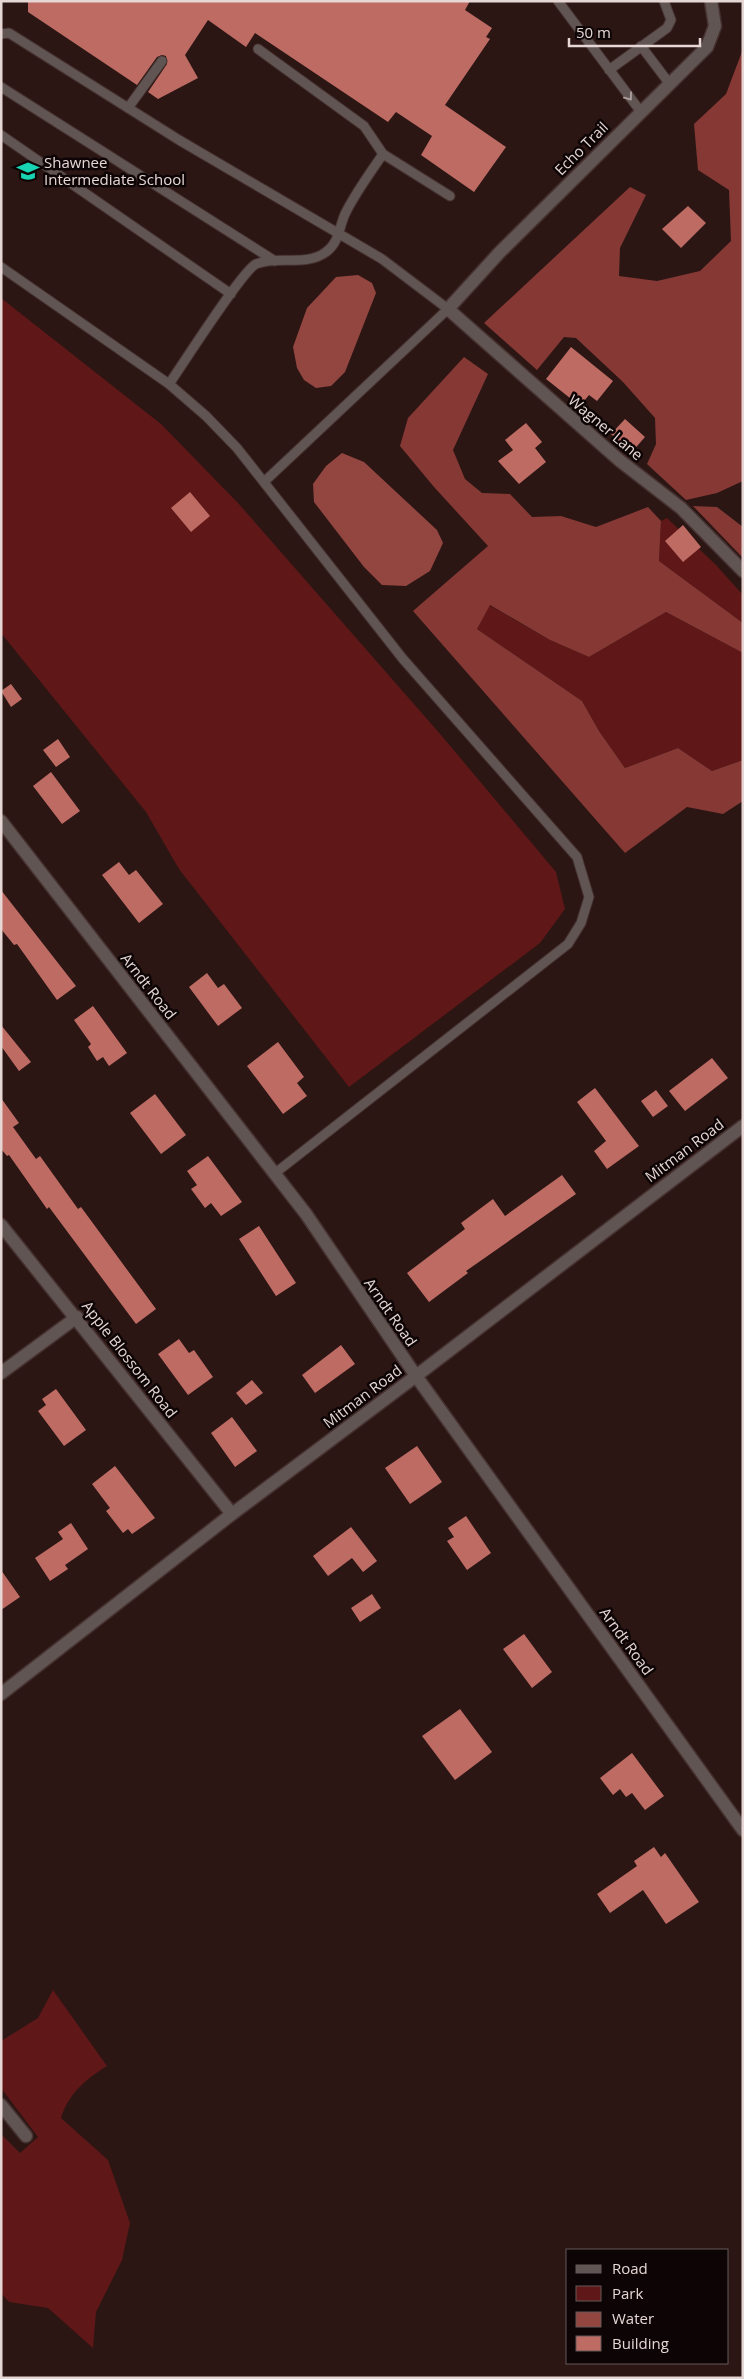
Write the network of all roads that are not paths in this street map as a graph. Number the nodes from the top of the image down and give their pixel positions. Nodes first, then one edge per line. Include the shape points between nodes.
1 (558, 1) edge
2 (664, 1) edge
3 (711, 1) edge
4 (1, 34) edge
5 (641, 46) junction
6 (258, 50) dead end
7 (162, 60) dead end
8 (609, 70) junction
9 (670, 83) junction
10 (1, 87) edge
11 (128, 108) junction
12 (640, 112) junction
13 (1, 135) edge
14 (383, 154) junction
15 (450, 196) dead end
16 (339, 235) junction
17 (275, 261) junction
18 (1, 267) edge
19 (231, 294) junction
20 (448, 309) junction
21 (170, 384) junction
22 (265, 481) junction
23 (743, 571) edge
24 (1, 821) edge
25 (743, 1126) edge
26 (274, 1174) junction
27 (1, 1225) edge
28 (76, 1317) junction
29 (1, 1373) edge
30 (416, 1376) junction
31 (232, 1514) junction
32 (1, 1694) edge
33 (743, 1830) edge
34 (1, 2105) edge
35 (26, 2136) dead end

1 - 8 lane
2 - 5 lane via 671,20 667,28
3 - 9 street, Echo Trail via 715,26 707,47
4 - 11 lane via 9,33
5 - 8 lane
5 - 9 lane
6 - 14 lane via 364,126
7 - 11 lane
8 -> 12 lane
9 - 12 street, Echo Trail
10 - 17 lane
11 - 16 lane
12 - 20 street, Echo Trail via 500,252
13 - 19 lane
14 - 15 lane
14 - 16 lane via 345,214
16 - 17 lane via 326,252 300,261
16 - 20 lane via 382,259
17 - 19 lane via 254,265
18 - 21 lane
19 - 21 lane
20 - 22 lane
20 - 23 street, Wagner Lane via 598,441 681,508
21 - 22 lane via 206,416
22 - 26 lane via 403,659 577,857 589,897 581,923 568,944
24 - 26 street, Arndt Road
25 - 30 street, Mitman Road
26 - 30 street, Arndt Road via 306,1214
27 - 28 street, Apple Blossom Road
28 - 29 street
28 - 31 street, Apple Blossom Road
30 - 31 street, Mitman Road
30 - 33 street, Arndt Road
31 - 32 street, Mitman Road
34 - 35 street

